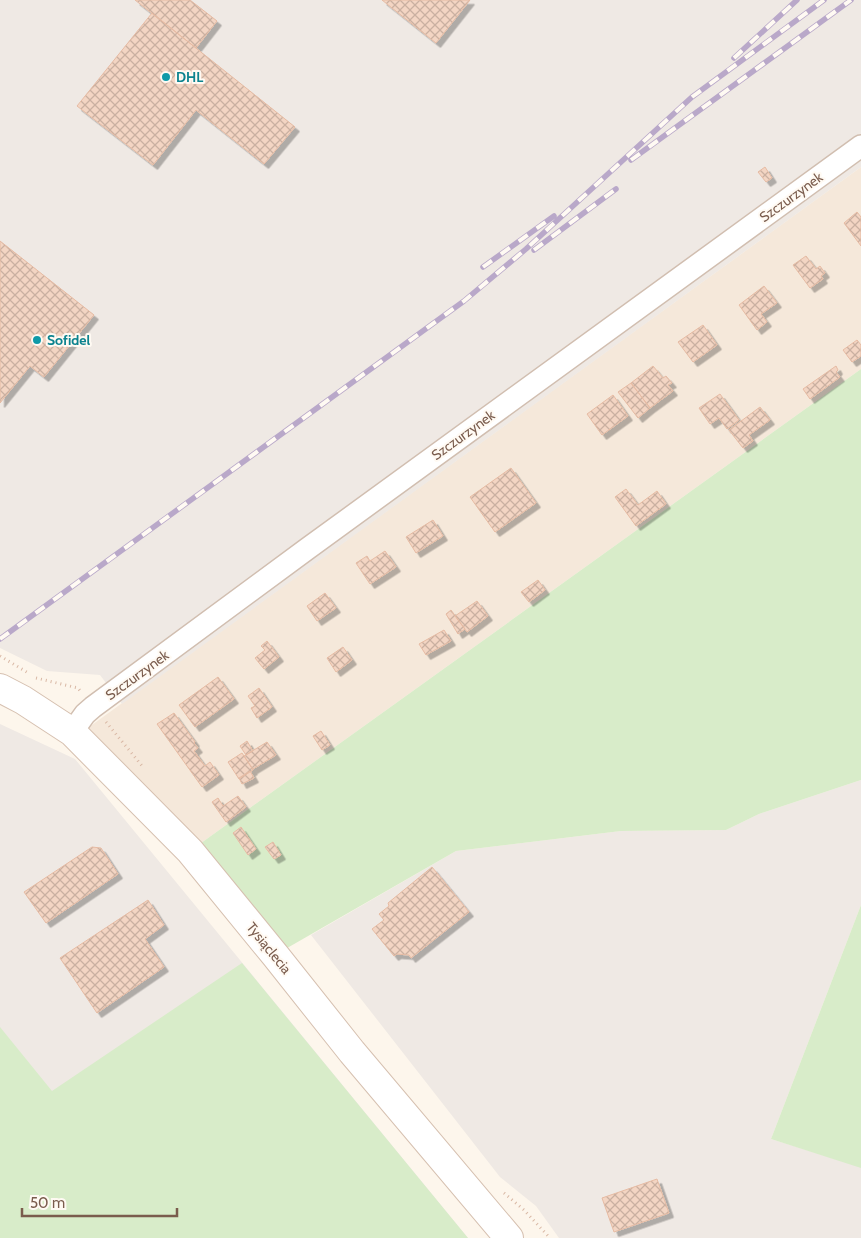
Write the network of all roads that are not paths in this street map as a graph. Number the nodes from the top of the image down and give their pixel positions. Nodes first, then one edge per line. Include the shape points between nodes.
1 (861, 146) edge
2 (0, 688) edge
3 (72, 732) junction
4 (508, 1238) edge

1 - 3 street, Szczurzynek via 93,707
2 - 3 main road, Tysiąclecia
3 - 4 main road, Tysiąclecia via 190,851

